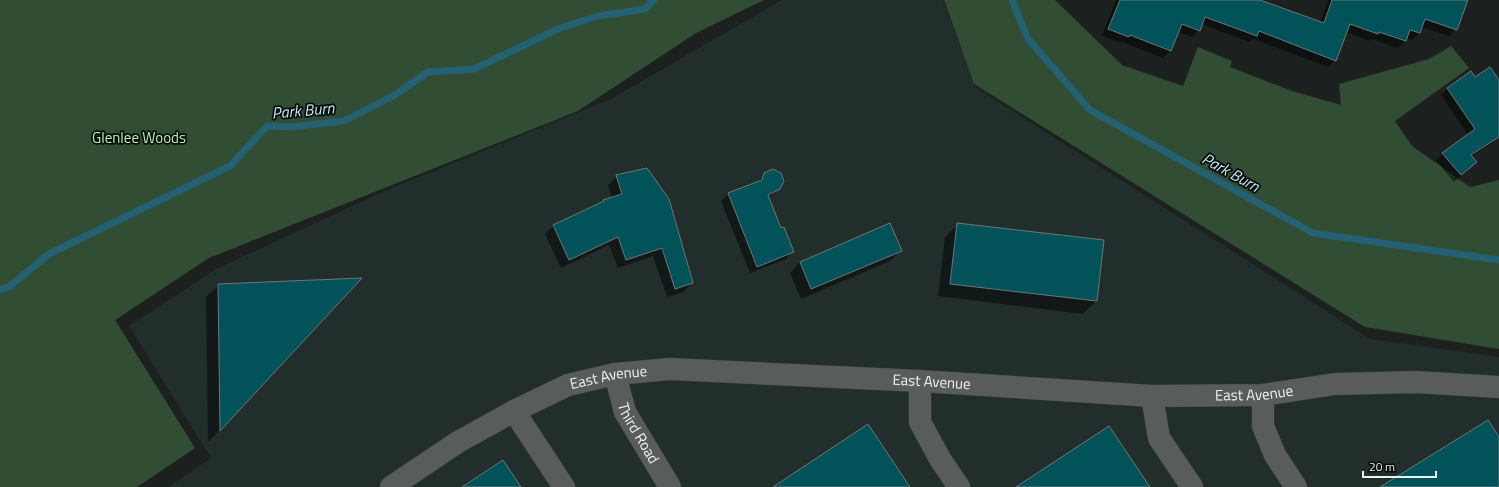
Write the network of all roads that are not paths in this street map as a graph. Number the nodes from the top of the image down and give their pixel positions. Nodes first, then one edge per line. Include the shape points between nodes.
1 (615, 374) junction
2 (920, 381) junction
3 (1499, 387) edge
4 (1264, 395) junction
5 (1152, 396) junction
6 (514, 411) junction
7 (391, 487) edge
8 (564, 487) edge
9 (670, 487) edge
10 (959, 487) edge
11 (1192, 487) edge
12 (1296, 487) edge

1 - 2 street, East Avenue via 670,369
1 - 6 street, East Avenue via 568,385
1 - 9 street, Third Road via 625,412
2 - 5 street, East Avenue
2 - 10 street via 920,422
3 - 4 street, East Avenue via 1416,382 1335,384
4 - 5 street, East Avenue
4 - 12 street via 1263,426 1275,454
5 - 11 street via 1159,438
6 - 7 street, East Avenue via 458,442
6 - 8 street

